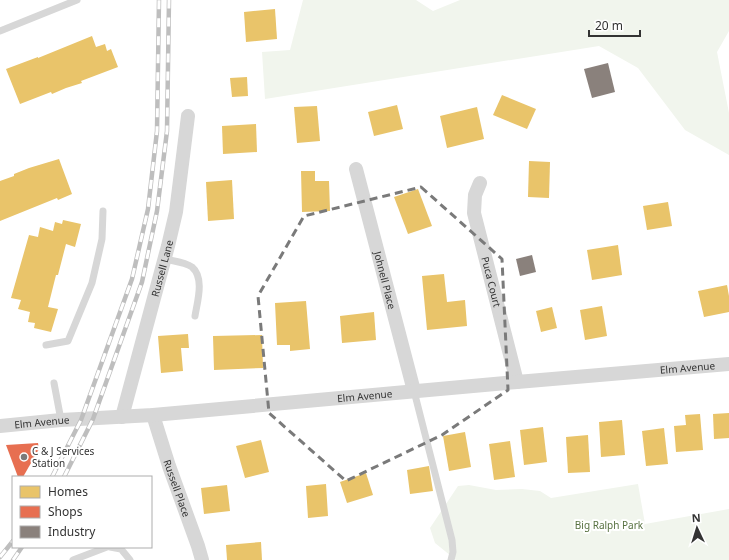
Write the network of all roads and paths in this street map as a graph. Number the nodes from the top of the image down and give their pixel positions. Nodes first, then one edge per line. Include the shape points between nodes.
1 (77, 0) edge
2 (0, 31) edge
3 (188, 116) dead end
4 (356, 169) dead end
5 (480, 183) dead end
6 (103, 211) dead end
7 (165, 260) junction
8 (195, 316) dead end
9 (46, 345) dead end
10 (729, 364) edge
11 (517, 382) junction
12 (54, 383) dead end
13 (414, 391) junction
14 (153, 415) junction
15 (122, 417) junction
16 (61, 420) junction
17 (0, 426) edge
18 (104, 548) edge
19 (116, 548) edge
20 (73, 560) edge
21 (130, 560) edge
22 (202, 560) edge
23 (451, 560) edge

1 - 2 lane
3 - 7 street, Russell Lane via 176,212
4 - 13 street, Johnell Place
5 - 11 street, Puca Court via 475,195 474,213
6 - 9 lane via 102,239 92,283 68,341
7 - 8 lane via 177,261 192,268 198,277
7 - 15 street, Russell Lane
10 - 11 street, Elm Avenue
11 - 13 street, Elm Avenue
12 - 16 lane
13 - 14 street, Elm Avenue
13 - 23 lane via 452,540
14 - 15 street, Elm Avenue
14 - 22 street, Russell Place
15 - 16 street, Elm Avenue
16 - 17 street, Elm Avenue
18 - 20 lane
19 - 21 lane via 121,549

